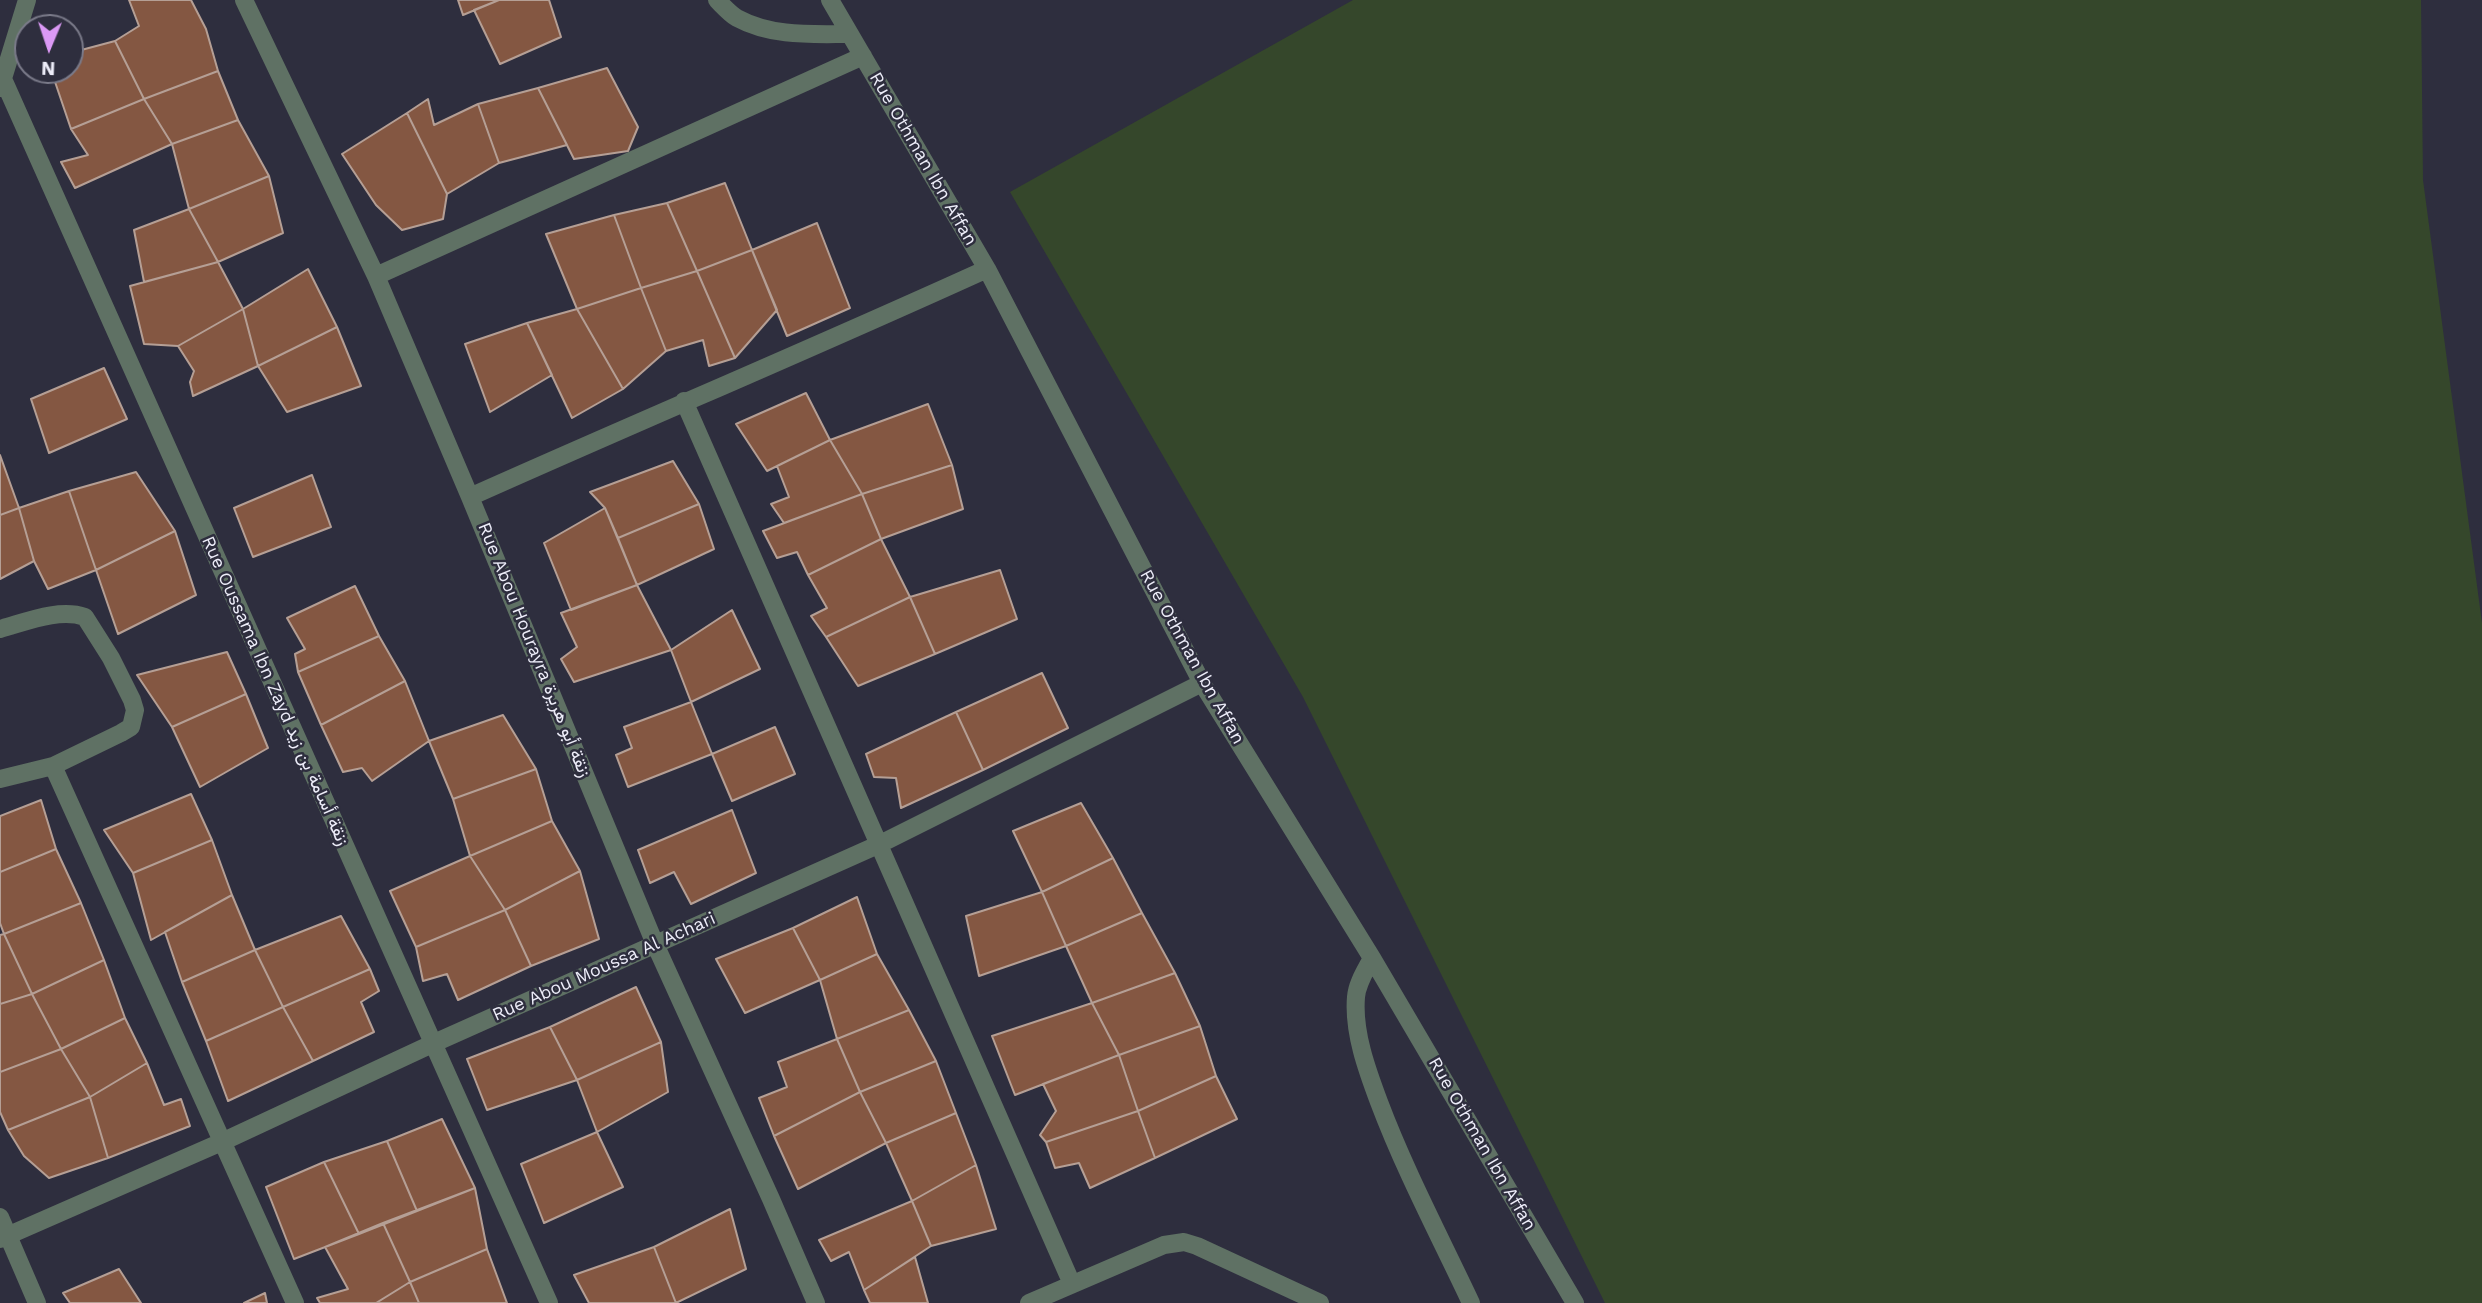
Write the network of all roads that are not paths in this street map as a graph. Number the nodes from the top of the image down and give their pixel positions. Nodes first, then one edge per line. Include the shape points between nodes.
1 (27, 0) edge
2 (244, 0) edge
3 (717, 0) edge
4 (830, 0) edge
5 (850, 34) junction
6 (863, 56) junction
7 (1, 84) edge
8 (987, 270) junction
9 (376, 276) junction
10 (684, 401) junction
11 (470, 497) junction
12 (0, 629) edge
13 (1202, 683) junction
14 (53, 766) junction
15 (0, 779) edge
16 (880, 844) junction
17 (655, 944) junction
18 (1372, 958) junction
19 (432, 1044) junction
20 (224, 1141) junction
21 (0, 1217) edge
22 (4, 1237) edge
23 (1072, 1284) junction
24 (37, 1303) edge
25 (295, 1303) edge
26 (549, 1303) edge
27 (816, 1303) edge
28 (1029, 1303) edge
29 (1320, 1303) edge
30 (1471, 1303) edge
31 (1575, 1303) edge

1 - 7 street
2 - 9 street, Rue Abou Hourayra زنقة أبو هريرة
3 - 5 street via 735,18 765,30
4 - 5 street, Rue Othman Ibn Affan
5 - 6 street, Rue Othman Ibn Affan
6 - 8 street, Rue Othman Ibn Affan
6 - 9 street
7 - 19 street, Rue Oussama Ibn Zayd زنقة أسامة بن زيد
8 - 10 street
8 - 13 street, Rue Othman Ibn Affan
9 - 11 street, Rue Abou Hourayra زنقة أبو هريرة
10 - 11 street
10 - 16 street
11 - 17 street, Rue Abou Hourayra زنقة أبو هريرة
12 - 14 street via 51,616 85,617 132,700 131,727
13 - 16 street, Rue Abou Moussa Al Achari
13 - 18 street, Rue Othman Ibn Affan
14 - 15 street
14 - 20 street
16 - 17 street, Rue Abou Moussa Al Achari
16 - 23 street
17 - 19 street, Rue Abou Moussa Al Achari
17 - 27 street, Rue Abou Hourayra زنقة أبو هريرة
18 - 30 street via 1356,997 1371,1079 1393,1140
18 - 31 street, Rue Othman Ibn Affan
19 - 20 street, Rue Abou Moussa Al Achari
19 - 26 street, Rue Oussama Ibn Zayd زنقة أسامة بن زيد
20 - 22 street, Rue Abou Moussa Al Achari
20 - 25 street
21 - 22 street
22 - 24 street
23 - 28 street
23 - 29 street via 1164,1245 1184,1242

